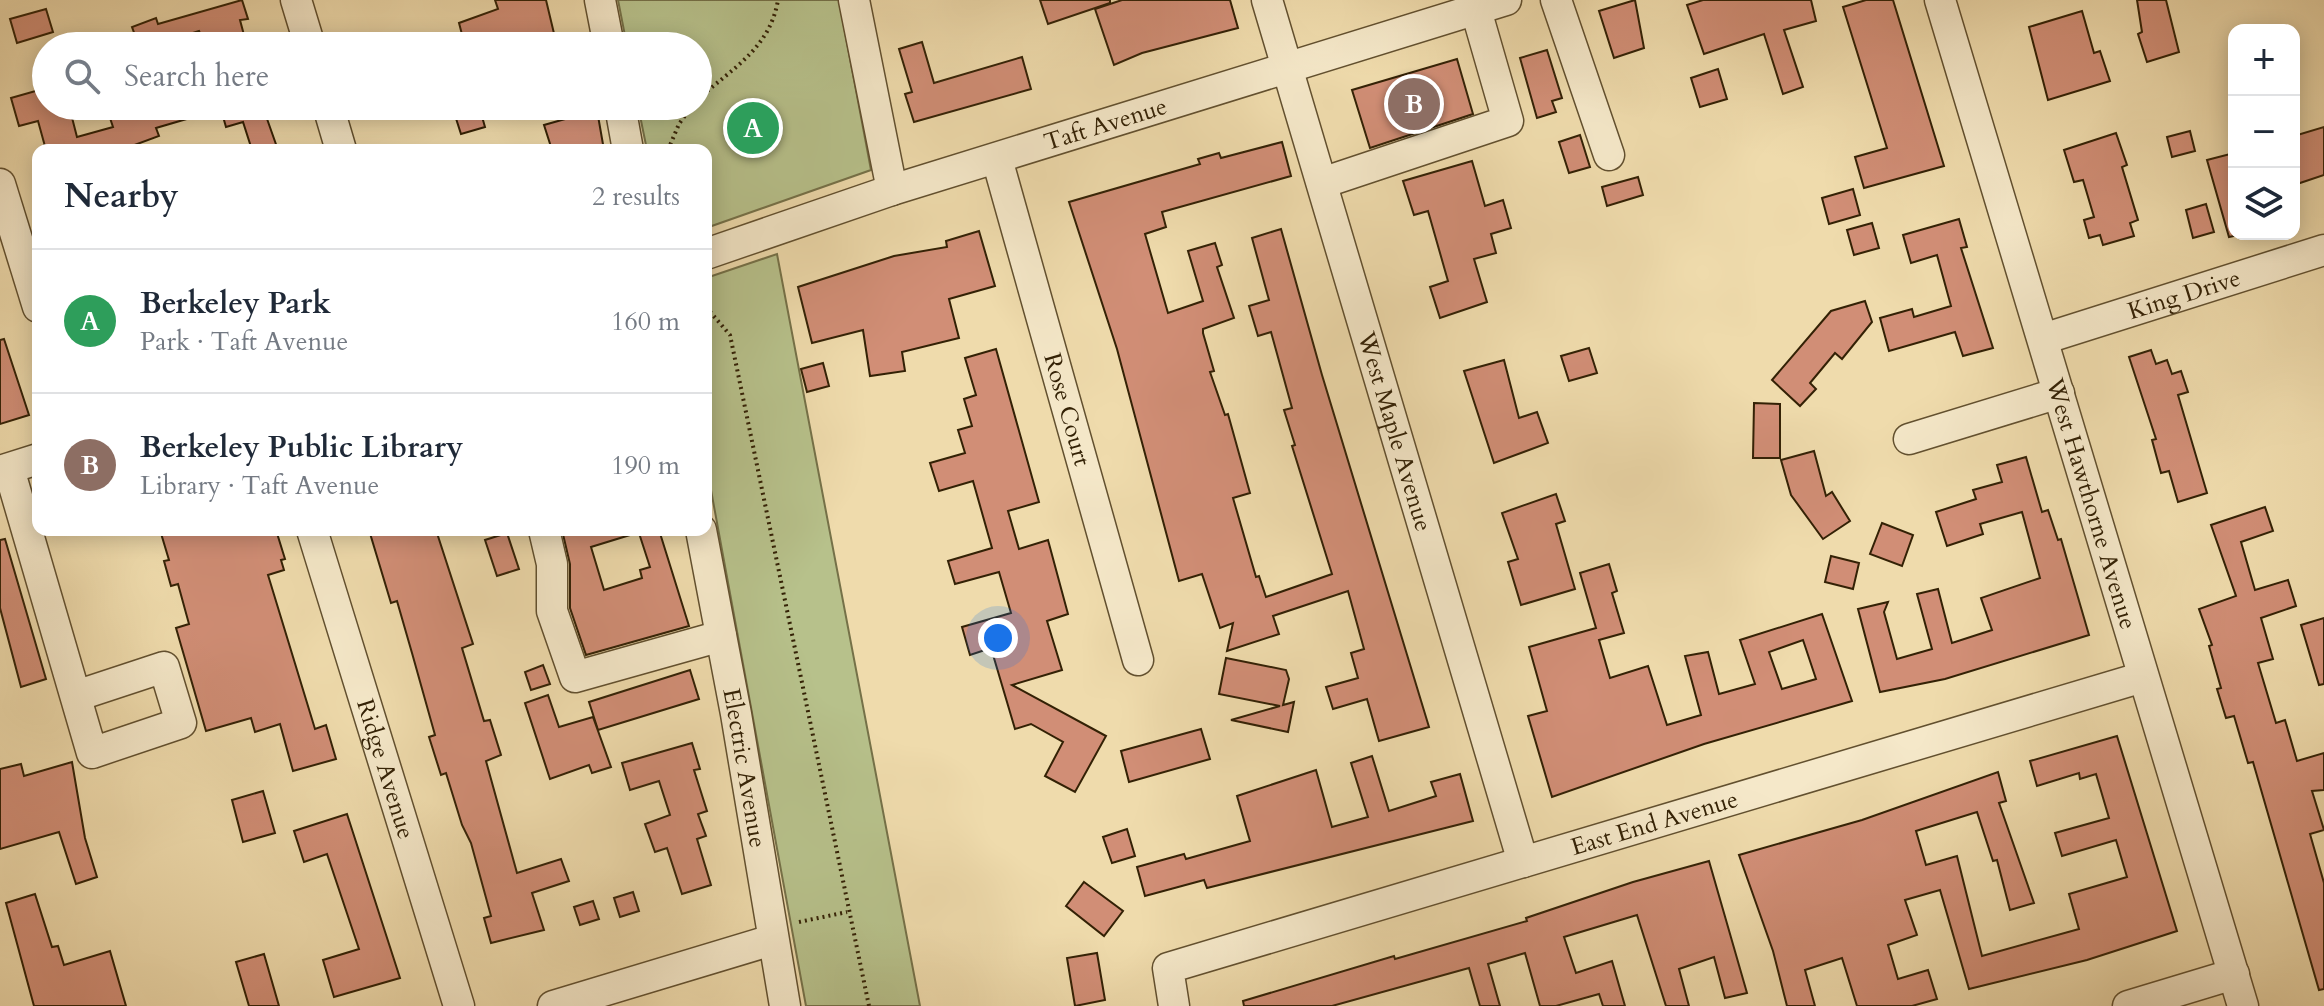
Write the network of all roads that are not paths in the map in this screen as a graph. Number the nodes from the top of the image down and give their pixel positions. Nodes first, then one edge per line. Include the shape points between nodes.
1 (296, 0) edge
2 (600, 0) edge
3 (854, 0) edge
4 (1267, 0) edge
5 (1506, 0) edge
6 (1556, 0) edge
7 (1940, 0) edge
8 (1476, 10) junction
9 (306, 32) edge
10 (606, 32) edge
11 (1288, 70) junction
12 (332, 120) edge
13 (623, 120) edge
14 (339, 144) edge
15 (627, 144) edge
16 (1609, 155) dead end
17 (997, 159) junction
18 (1322, 183) junction
19 (0, 184) edge
20 (892, 190) junction
21 (2324, 250) edge
22 (712, 252) edge
23 (32, 288) edge
24 (2043, 339) junction
25 (2059, 393) junction
26 (1909, 439) dead end
27 (32, 461) edge
28 (4, 470) edge
29 (314, 536) edge
30 (545, 536) edge
31 (702, 536) edge
32 (721, 636) junction
33 (1138, 660) dead end
34 (2143, 677) junction
35 (76, 696) dead end
36 (1523, 862) junction
37 (770, 931) junction
38 (2234, 974) junction
39 (459, 1006) edge
40 (553, 1006) edge
41 (785, 1006) edge
42 (1174, 1006) edge
43 (2128, 1006) edge
44 (2243, 1006) edge

1 - 9 street
2 - 10 street
3 - 20 street
4 - 11 street, West Maple Avenue
5 - 8 street, Taft Avenue
6 - 16 street
7 - 24 street, West Hawthorne Avenue
8 - 11 street, Taft Avenue
8 - 18 street via 1508,121
11 - 17 street, Taft Avenue
11 - 18 street, West Maple Avenue
12 - 14 street
13 - 15 street
17 - 20 street, Taft Avenue
17 - 33 street, Rose Court
18 - 36 street, West Maple Avenue
19 - 23 street
20 - 22 street, Taft Avenue
21 - 24 street, King Drive
24 - 25 street, West Hawthorne Avenue
25 - 26 street
25 - 34 street, West Hawthorne Avenue
27 - 28 street
28 - 35 street
29 - 39 street, Ridge Avenue
30 - 32 street via 552,564 552,611 575,677
31 - 32 street, Electric Avenue
32 - 37 street, Electric Avenue
34 - 36 street, East End Avenue
34 - 38 street, West Hawthorne Avenue
36 - 42 street, East End Avenue via 1168,968
37 - 40 street
37 - 41 street, Electric Avenue
38 - 43 street
38 - 44 street, West Hawthorne Avenue

